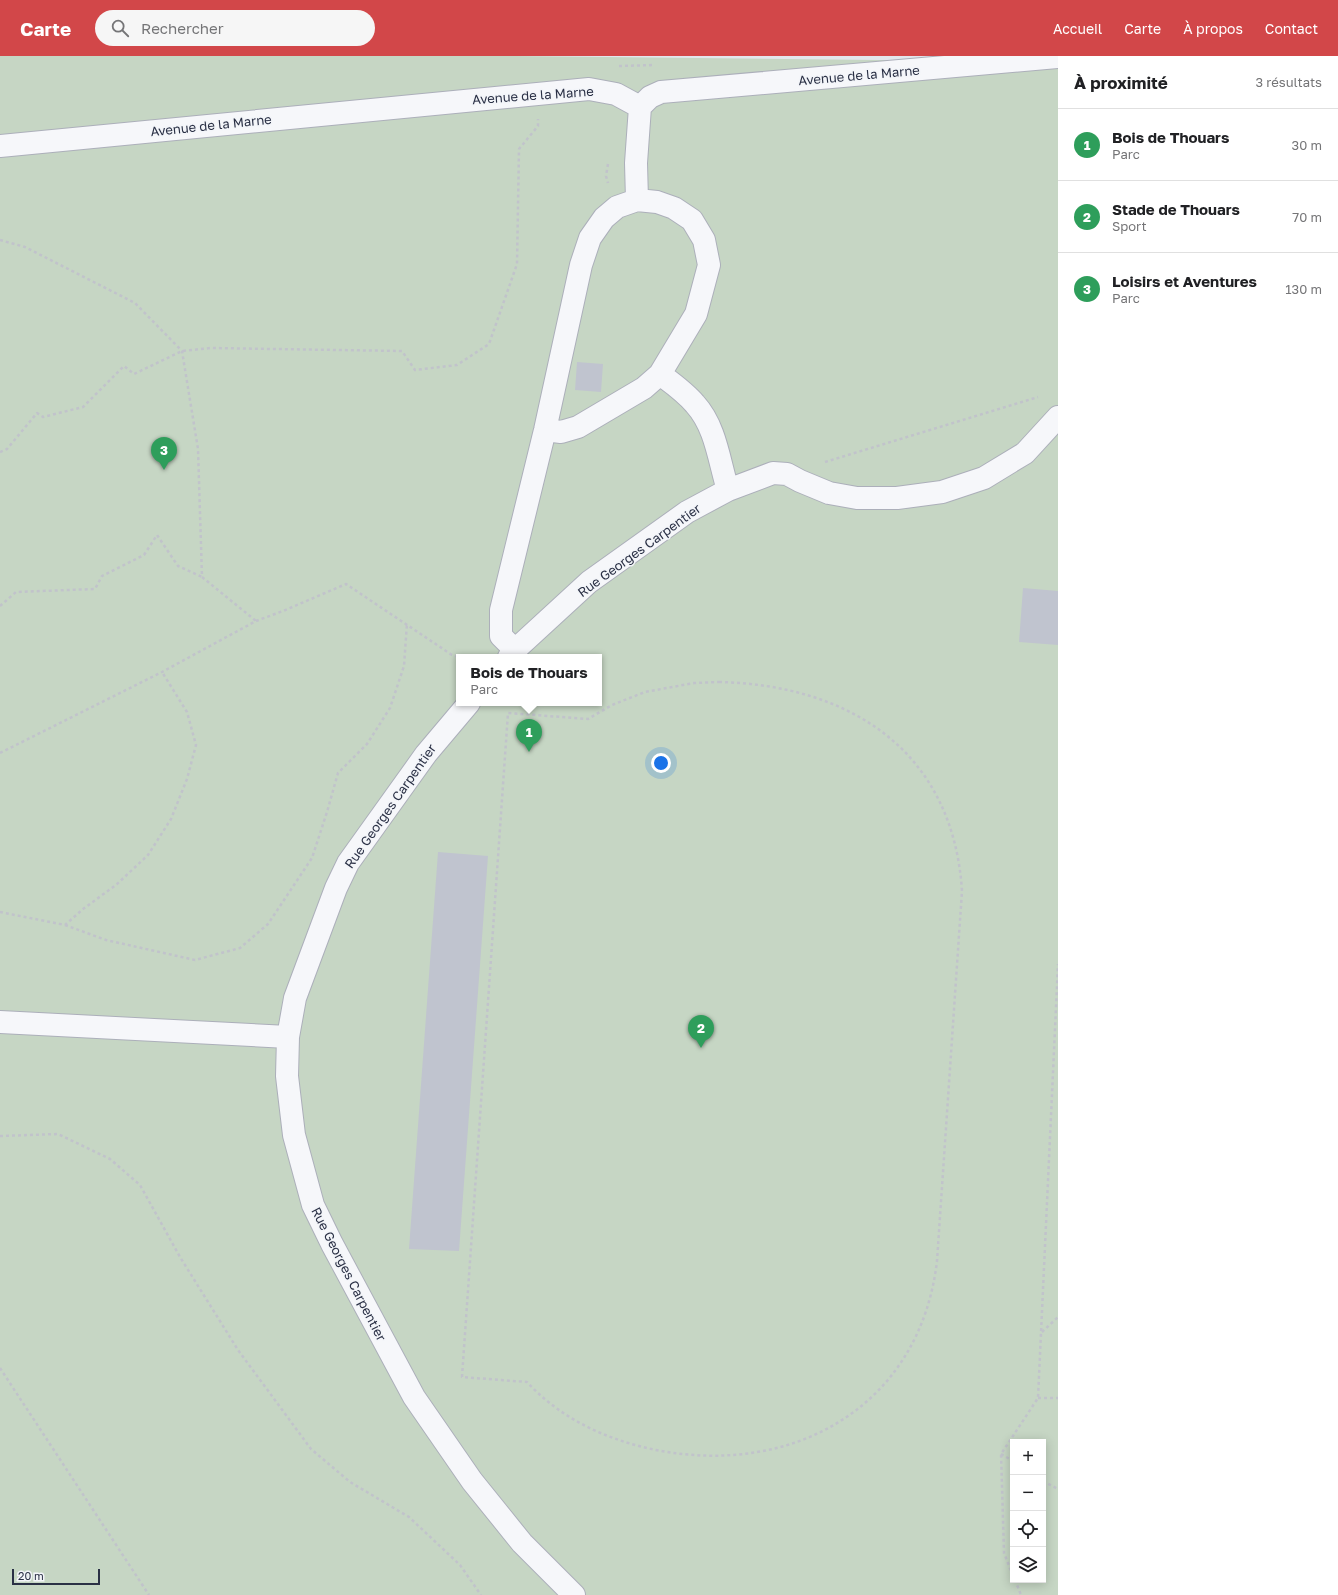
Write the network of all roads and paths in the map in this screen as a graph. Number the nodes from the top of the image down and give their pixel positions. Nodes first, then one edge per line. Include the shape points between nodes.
1 (1058, 57) edge
2 (538, 93) junction
3 (640, 107) junction
4 (0, 146) edge
5 (608, 161) dead end
6 (627, 204) junction
7 (0, 240) edge
8 (182, 351) junction
9 (660, 374) junction
10 (1046, 395) dead end
11 (1058, 417) edge
12 (545, 430) junction
13 (0, 452) edge
14 (800, 481) junction
15 (728, 490) junction
16 (202, 577) junction
17 (0, 606) edge
18 (256, 621) junction
19 (407, 623) junction
20 (512, 653) edge
21 (456, 656) edge
22 (162, 672) junction
23 (466, 706) edge
24 (588, 719) joint
25 (0, 753) edge
26 (0, 912) edge
27 (65, 925) junction
28 (1058, 964) edge
29 (0, 1022) edge
30 (288, 1037) junction
31 (1054, 1053) junction
32 (1058, 1054) edge
33 (0, 1136) edge
34 (1058, 1317) edge
35 (1041, 1332) junction
36 (0, 1368) edge
37 (1038, 1398) junction
38 (1058, 1398) edge
39 (1001, 1454) junction
40 (1010, 1459) edge
41 (1046, 1483) edge
42 (1058, 1489) edge
43 (1010, 1568) edge
44 (1016, 1583) edge
45 (149, 1595) edge
46 (480, 1595) edge
47 (574, 1595) edge
48 (1021, 1595) edge

1 - 3 street, Avenue de la Marne via 661,92 650,97
2 - 3 street, Avenue de la Marne via 589,89 616,94
2 - 4 street, Avenue de la Marne
2 - 8 path via 538,126 519,149 517,264 489,344 457,365 415,370 402,350 211,348
3 - 6 street via 636,163
5 - 6 path via 606,176
6 - 9 street via 658,202 674,208 692,220 704,240 709,265 696,314
6 - 12 street, Rue Georges Carpentier via 604,218 590,238 581,264
7 - 8 path via 25,247 135,303
8 - 13 path via 134,374 124,366 83,408 43,417 38,413 7,449
8 - 16 path via 198,449
9 - 12 street via 644,388 578,427 561,432
9 - 15 street via 696,404 707,422
10 - 14 path via 807,467
11 - 14 street, Rue Georges Carpentier via 1025,453 984,478 942,492 897,498 857,498 829,493
12 - 20 street, Rue Georges Carpentier via 501,610 501,636
14 - 15 street, Rue Georges Carpentier via 787,474 773,473
15 - 20 street, Rue Georges Carpentier via 686,512 589,582
16 - 17 path via 178,566 158,535 144,555 102,576 95,589 16,592
16 - 18 path
18 - 19 path via 346,584
18 - 22 path
19 - 21 path
19 - 27 path via 404,666 390,708 367,744 338,773 312,858 268,924 240,948 196,960 106,940
22 - 25 path
22 - 27 path via 187,712 196,745 171,819 148,855 116,885
23 - 30 street, Rue Georges Carpentier via 426,754 348,863 336,888 295,998
24 - 24 path via 508,713 462,1377 527,1382 548,1403 578,1423 641,1447 690,1455 715,1455 740,1454 788,1445 838,1423 858,1410 880,1390 912,1347 932,1297 937,1261 962,909 961,873 954,838 932,788 899,746 856,714 816,697 792,690 743,682 694,683 645,692 612,705
26 - 27 path
28 - 31 path
29 - 30 street
30 - 47 street, Rue Georges Carpentier via 287,1076 294,1134 313,1205 332,1244 423,1410 472,1481 522,1543
31 - 32 path
31 - 35 path
33 - 46 path via 58,1134 110,1159 140,1184 180,1257 238,1350 311,1449 350,1482 409,1517 460,1565
34 - 35 path
35 - 37 path
36 - 45 path
37 - 38 path
37 - 39 path
39 - 40 path
39 - 43 path via 1004,1553
41 - 42 path
44 - 48 path

